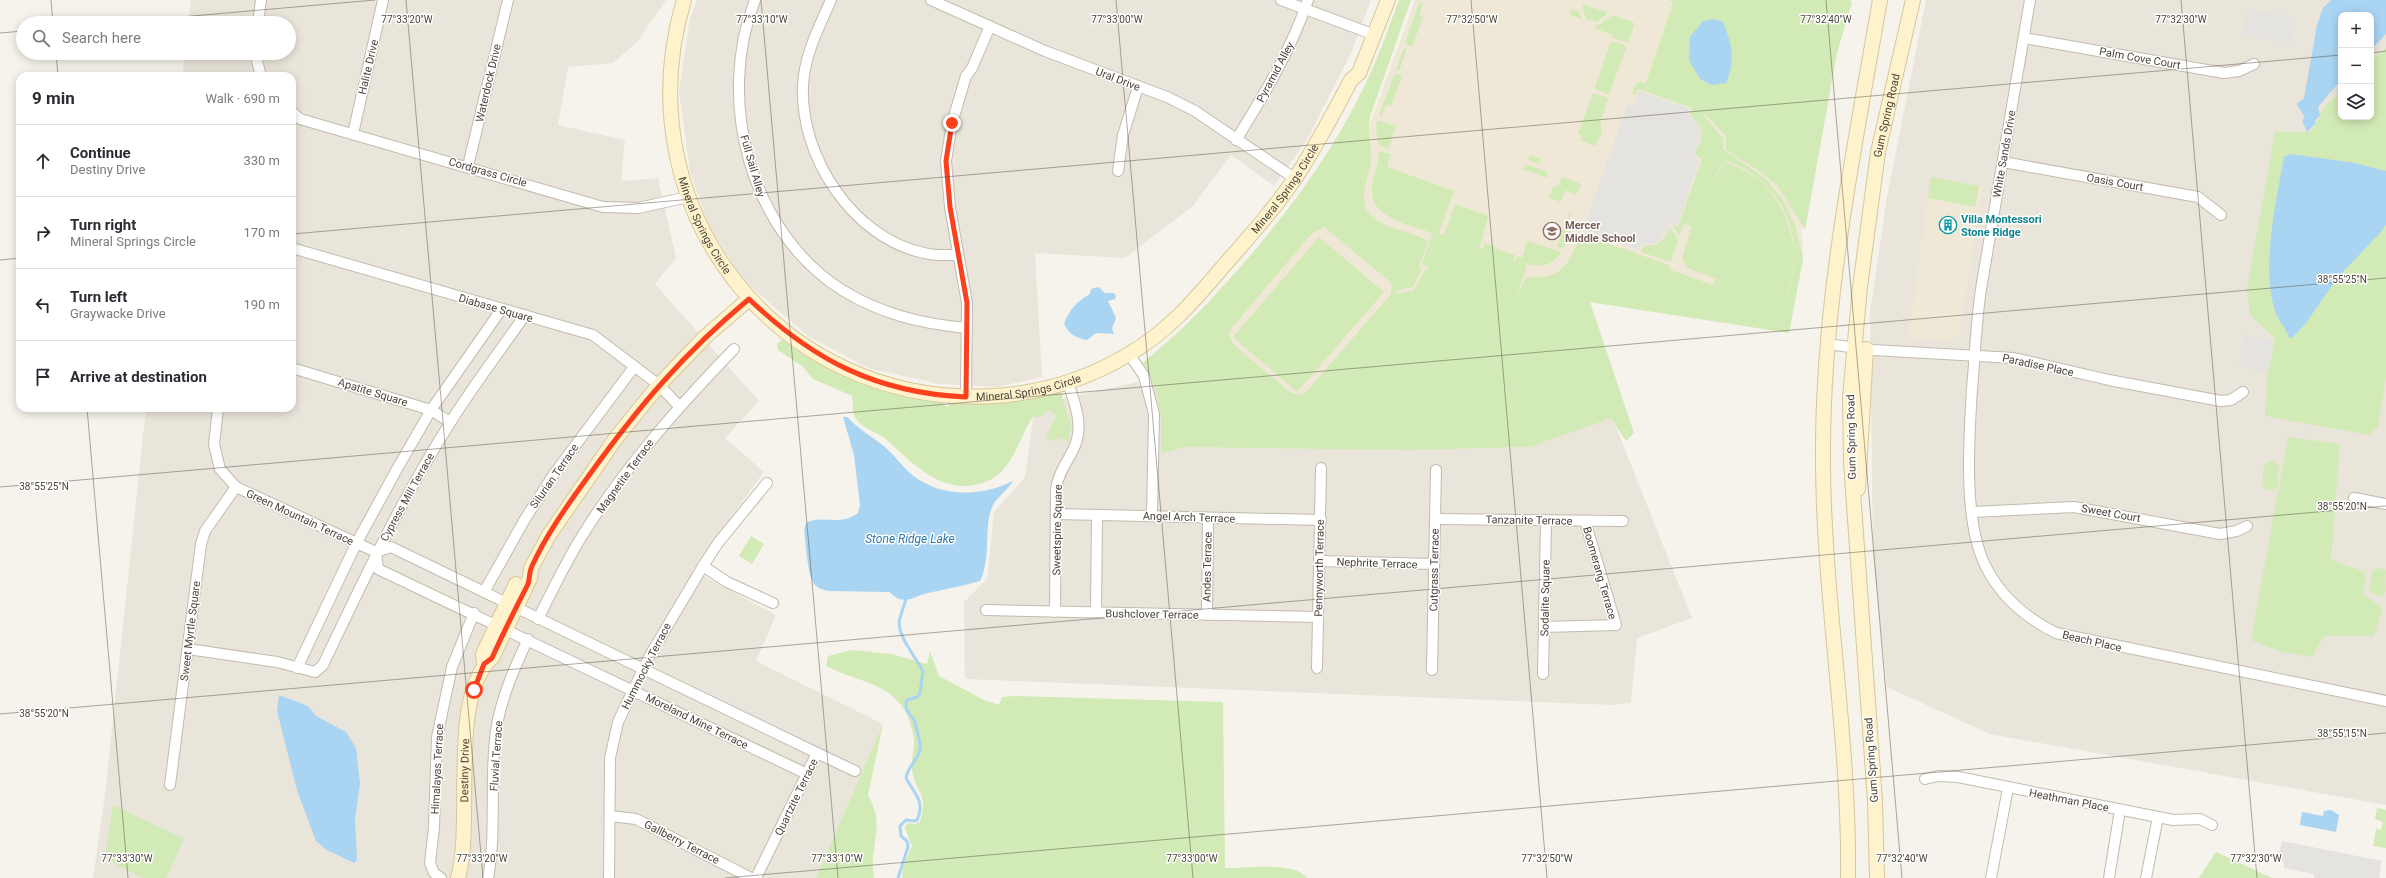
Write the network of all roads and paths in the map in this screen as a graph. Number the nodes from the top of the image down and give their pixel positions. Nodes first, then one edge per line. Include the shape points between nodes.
1 (261, 0) edge
2 (383, 0) edge
3 (508, 0) edge
4 (684, 0) edge
5 (755, 0) edge
6 (831, 0) edge
7 (931, 0) edge
8 (1281, 0) edge
9 (1379, 0) edge
10 (1388, 0) edge
11 (1880, 0) edge
12 (1913, 0) edge
13 (2030, 0) edge
14 (1307, 4) edge
15 (259, 16) edge
16 (990, 26) junction
17 (1371, 33) junction
18 (2024, 38) junction
19 (257, 60) edge
20 (2254, 64) dead end
21 (260, 72) edge
22 (1138, 87) junction
23 (296, 115) edge
24 (353, 134) junction
25 (1236, 140) junction
26 (2003, 162) junction
27 (468, 166) junction
28 (1118, 171) dead end
29 (1294, 178) junction
30 (688, 197) junction
31 (2221, 215) dead end
32 (296, 249) edge
33 (958, 256) junction
34 (749, 299) junction
35 (500, 310) junction
36 (525, 316) junction
37 (967, 328) junction
38 (1827, 344) junction
39 (1860, 348) junction
40 (734, 349) dead end
41 (1129, 354) junction
42 (1974, 355) junction
43 (634, 367) junction
44 (296, 369) edge
45 (1068, 382) junction
46 (659, 384) junction
47 (2243, 392) dead end
48 (966, 397) junction
49 (679, 406) junction
50 (431, 410) junction
51 (218, 412) edge
52 (450, 422) junction
53 (1321, 468) dead end
54 (1436, 470) dead end
55 (767, 483) dead end
56 (236, 487) junction
57 (2354, 498) dead end
58 (2386, 504) edge
59 (1973, 512) junction
60 (1057, 514) junction
61 (1097, 515) junction
62 (1152, 516) junction
63 (1208, 518) junction
64 (1321, 520) junction
65 (1435, 520) junction
66 (1546, 520) junction
67 (1585, 521) junction
68 (1623, 521) dead end
69 (2247, 526) dead end
70 (356, 544) junction
71 (376, 552) junction
72 (1320, 561) junction
73 (1434, 564) junction
74 (703, 566) junction
75 (484, 592) junction
76 (773, 603) dead end
77 (511, 606) junction
78 (986, 610) dead end
79 (1055, 612) junction
80 (1096, 612) junction
81 (474, 613) junction
82 (1206, 615) junction
83 (1318, 617) junction
84 (538, 619) junction
85 (1544, 626) junction
86 (501, 627) junction
87 (528, 639) junction
88 (188, 649) junction
89 (297, 668) junction
90 (1317, 668) dead end
91 (643, 669) junction
92 (1432, 670) dead end
93 (1543, 674) dead end
94 (632, 690) junction
95 (2386, 701) edge
96 (817, 753) junction
97 (856, 771) dead end
98 (807, 774) junction
99 (1925, 779) dead end
100 (170, 785) dead end
101 (2008, 788) junction
102 (2120, 810) junction
103 (610, 816) junction
104 (2158, 817) junction
105 (2212, 825) dead end
106 (441, 878) edge
107 (458, 878) edge
108 (488, 878) edge
109 (609, 878) edge
110 (751, 878) edge
111 (756, 878) edge
112 (1848, 878) edge
113 (1877, 878) edge
114 (1991, 878) edge
115 (2109, 878) edge
116 (2146, 878) edge

1 - 15 street
2 - 24 street, Halite Drive
3 - 27 street, Waterdock Drive
4 - 30 street, Mineral Springs Circle via 674,41 670,96 675,148
5 - 37 street, Full Sail Alley via 746,23 740,57 738,94 741,127 763,202 786,237 812,266 841,289 901,318
6 - 33 street via 810,49 803,86 805,118 826,174 838,195 858,217 880,234 923,253
7 - 16 street, Ural Drive
8 - 14 street
9 - 17 street, Mineral Springs Circle
10 - 17 street, Mineral Springs Circle
11 - 38 street via 1840,241
12 - 39 street, Gum Spring Road via 1878,152
13 - 18 street, White Sands Drive
14 - 17 street
14 - 25 street, Pyramid Alley via 1266,92
16 - 22 street, Ural Drive via 1045,51
16 - 33 street via 966,76 952,123 946,161
17 - 29 street, Mineral Springs Circle via 1350,71 1351,80 1316,145
18 - 20 street, Palm Cove Court via 2224,73 2239,71
18 - 26 street, White Sands Drive
19 - 21 street
22 - 25 street, Ural Drive via 1167,97 1195,111
22 - 28 street via 1123,134
23 - 24 street, Cordgrass Circle
24 - 27 street, Cordgrass Circle
25 - 29 street, Ural Drive
26 - 31 street, Oasis Court via 2198,197
26 - 42 street, White Sands Drive via 1981,289
27 - 30 street, Cordgrass Circle via 603,207 638,208
29 - 41 street, Mineral Springs Circle via 1244,243 1188,308 1161,332
30 - 34 street, Mineral Springs Circle via 711,247
32 - 35 street, Diabase Square
33 - 37 street via 967,303
34 - 46 street, Destiny Drive via 706,336
34 - 48 street, Mineral Springs Circle via 774,323 807,348 850,372 901,388
35 - 36 street, Diabase Square
35 - 50 street, Cypress Mill Terrace
36 - 43 street, Diabase Square via 593,335
36 - 52 street, Cypress Mill Terrace
37 - 48 street
38 - 39 street, Paradise Place
38 - 112 street via 1823,499 1844,777
39 - 42 street, Paradise Place
39 - 113 street, Gum Spring Road via 1850,397 1854,517 1875,801
40 - 49 street, Magnetite Terrace
41 - 45 street, Mineral Springs Circle
41 - 62 street via 1144,376 1154,414
42 - 47 street, Paradise Place via 2014,358 2208,399 2231,400
42 - 59 street, Beach Place via 1969,445
43 - 46 street, Diabase Square
43 - 75 street, Silurian Terrace via 554,474
44 - 50 street, Apatite Square
45 - 48 street, Mineral Springs Circle via 1027,392
45 - 60 street, Sweetspire Square via 1079,419 1079,431 1074,449 1058,476
46 - 49 street, Diabase Square
46 - 77 street, Destiny Drive via 627,422 575,495 531,568 521,574
49 - 84 street, Magnetite Terrace via 626,472 579,540
50 - 52 street, Apatite Square
50 - 70 street, Cypress Mill Terrace
51 - 56 street, Green Mountain Terrace via 214,444 220,469
52 - 71 street, Cypress Mill Terrace
53 - 64 street, Pennyworth Terrace
54 - 65 street, Cutgrass Terrace
55 - 74 street, Hummocky Terrace via 718,543
56 - 70 street, Green Mountain Terrace
56 - 88 street, Sweet Myrtle Square via 205,532 201,544
57 - 58 street
59 - 69 street, Sweet Court via 2074,506 2220,534
59 - 95 street, Beach Place via 1981,556 1998,586 2019,610 2056,633
60 - 61 street, Angel Arch Terrace
60 - 79 street, Sweetspire Square
61 - 62 street, Angel Arch Terrace
61 - 80 street
62 - 63 street, Angel Arch Terrace
63 - 64 street, Angel Arch Terrace
63 - 82 street, Andes Terrace
64 - 72 street, Pennyworth Terrace
65 - 66 street, Tanzanite Terrace
65 - 73 street, Cutgrass Terrace
66 - 67 street, Tanzanite Terrace
66 - 85 street, Sodalite Square
67 - 68 street, Tanzanite Terrace
67 - 85 street, Boomerang Terrace via 1616,625
70 - 71 street, Green Mountain Terrace
70 - 89 street, Cypress Mill Terrace
71 - 75 street via 391,547
71 - 81 street via 378,569
71 - 89 street, Cypress Mill Terrace via 323,665 315,672
72 - 73 street, Nephrite Terrace
72 - 83 street, Pennyworth Terrace
73 - 92 street, Cutgrass Terrace
74 - 76 street via 727,582
74 - 91 street, Hummocky Terrace
75 - 77 street
77 - 84 street
77 - 86 street, Destiny Drive
78 - 79 street, Bushclover Terrace
79 - 80 street, Bushclover Terrace
80 - 82 street, Bushclover Terrace
81 - 86 street
81 - 106 street, Himalayas Terrace via 452,667 437,737 430,863 434,873
82 - 83 street, Bushclover Terrace
83 - 90 street, Pennyworth Terrace
84 - 91 street
85 - 93 street, Sodalite Square
86 - 87 street, Moreland Mine Terrace
86 - 107 street, Destiny Drive via 483,654 484,664 474,690 465,735 463,852
87 - 94 street, Moreland Mine Terrace
87 - 108 street, Fluvial Terrace via 506,687 496,731 492,845
88 - 89 street, Cypress Mill Terrace via 277,662
88 - 100 street, Sweet Myrtle Square
91 - 94 street, Hummocky Terrace
91 - 96 street
94 - 98 street, Moreland Mine Terrace
94 - 103 street, Hummocky Terrace via 613,738
96 - 97 street, Quartzite Terrace
96 - 98 street, Quartzite Terrace
98 - 111 street, Quartzite Terrace
99 - 101 street, Heathman Place via 1938,776 1958,777
101 - 102 street, Heathman Place
101 - 114 street
102 - 104 street, Heathman Place
102 - 115 street
103 - 109 street, Hummocky Terrace
103 - 110 street, Gallberry Terrace via 636,819
104 - 105 street, Heathman Place via 2178,821 2200,819
104 - 116 street

